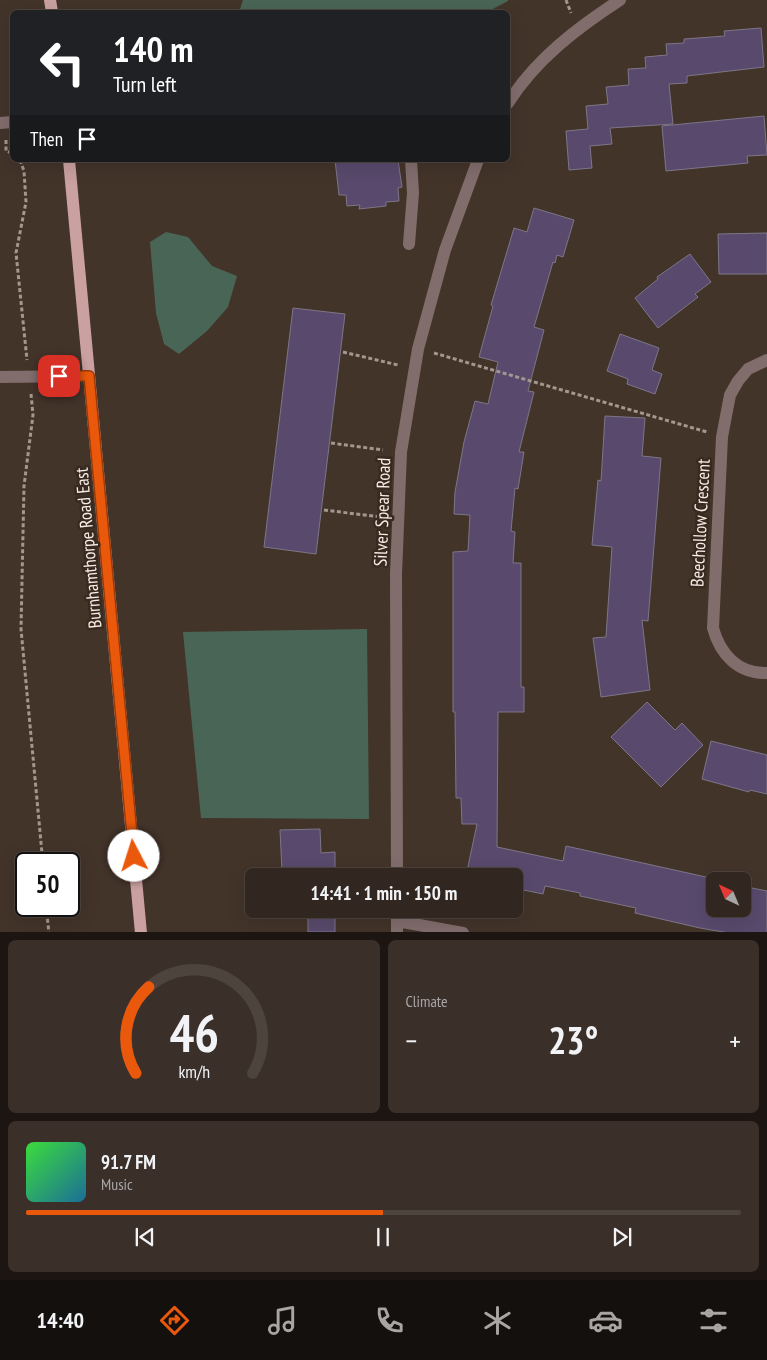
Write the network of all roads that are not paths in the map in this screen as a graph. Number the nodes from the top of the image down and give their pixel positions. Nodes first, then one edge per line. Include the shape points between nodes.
1 (620, 0) edge
2 (510, 97) edge
3 (69, 162) edge
4 (411, 162) edge
5 (477, 162) edge
6 (409, 244) dead end
7 (767, 360) edge
8 (89, 376) junction
9 (0, 377) edge
10 (767, 673) edge
11 (397, 868) edge
12 (397, 921) edge
13 (141, 932) edge
14 (463, 932) edge

1 - 2 street via 579,27 547,55
3 - 8 main road, Burnhamthorpe Road East
4 - 6 street via 413,202
5 - 11 street, Silver Spear Road via 445,250 418,349 401,452 397,519
7 - 10 street, Beechollow Crescent via 748,369 730,395 722,437 713,628 717,643 726,656 740,667 758,674
8 - 9 street
8 - 13 main road, Burnhamthorpe Road East
12 - 14 street

